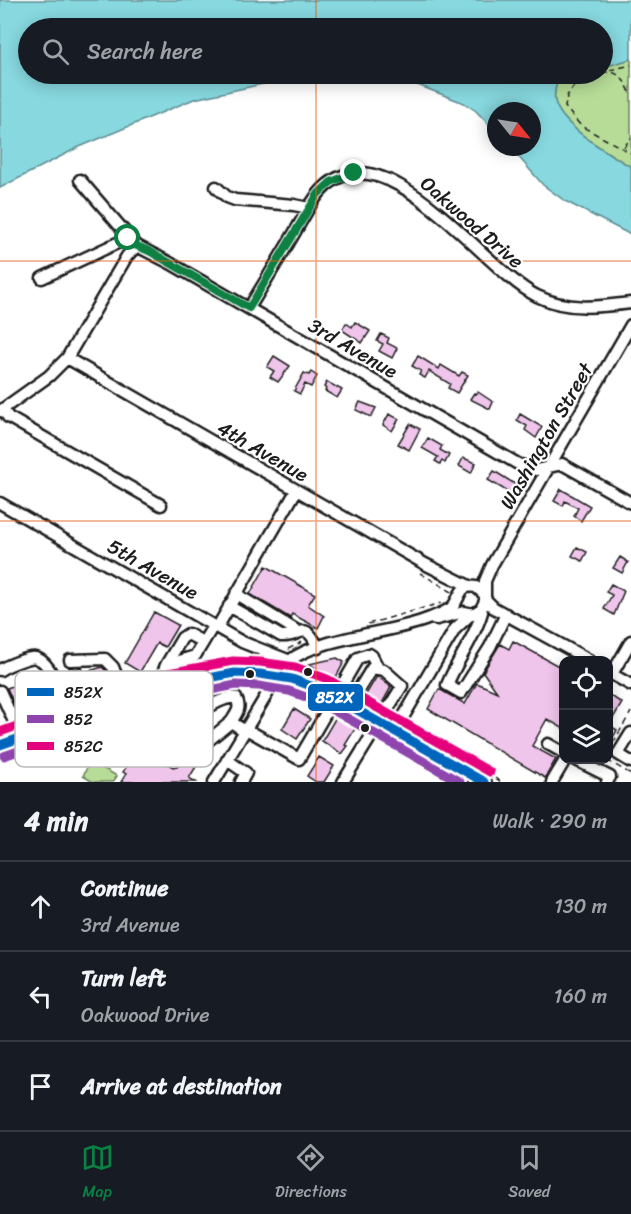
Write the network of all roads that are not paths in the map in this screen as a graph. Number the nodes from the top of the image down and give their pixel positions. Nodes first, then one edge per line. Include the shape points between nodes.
1 (80, 180) dead end
2 (216, 187) dead end
3 (309, 208) junction
4 (128, 238) junction
5 (137, 246) junction
6 (42, 278) dead end
7 (631, 303) edge
8 (249, 308) junction
9 (631, 325) edge
10 (68, 358) junction
11 (1, 410) edge
12 (549, 466) junction
13 (296, 490) junction
14 (0, 503) edge
15 (631, 503) edge
16 (161, 505) dead end
17 (492, 565) junction
18 (441, 573) junction
19 (470, 586) junction
20 (236, 594) junction
21 (456, 596) junction
22 (484, 596) junction
23 (229, 606) junction
24 (474, 613) junction
25 (506, 614) junction
26 (431, 618) junction
27 (215, 627) junction
28 (299, 632) junction
29 (351, 638) junction
30 (631, 641) edge
31 (203, 642) junction
32 (318, 648) junction
33 (362, 656) junction
34 (582, 656) edge
35 (70, 660) dead end
36 (290, 661) junction
37 (166, 665) junction
38 (378, 668) junction
39 (613, 668) edge
40 (0, 670) edge
41 (50, 671) edge
42 (115, 671) edge
43 (164, 671) edge
44 (613, 675) edge
45 (213, 676) edge
46 (278, 676) junction
47 (427, 676) junction
48 (447, 685) junction
49 (631, 685) edge
50 (0, 691) edge
51 (337, 697) junction
52 (350, 704) junction
53 (213, 705) edge
54 (13, 719) joint
55 (231, 722) junction
56 (381, 722) junction
57 (15, 724) edge
58 (246, 730) junction
59 (395, 731) junction
60 (630, 735) edge
61 (213, 737) edge
62 (15, 739) edge
63 (548, 744) dead end
64 (0, 745) edge
65 (559, 750) edge
66 (227, 760) junction
67 (631, 762) edge
68 (561, 764) edge
69 (584, 764) edge
70 (611, 780) edge
71 (480, 781) edge
72 (214, 782) edge
73 (241, 782) edge
74 (344, 782) edge
75 (552, 782) edge

1 - 4 street, 3rd Avenue
2 - 3 street via 235,200
3 - 7 street, Oakwood Drive via 324,187 338,177 354,173 375,176 415,194 514,282 540,298 572,307
3 - 8 street, Oakwood Drive
4 - 5 street, 3rd Avenue
4 - 6 street
5 - 8 street, 3rd Avenue
5 - 10 street via 127,256
8 - 12 street, 3rd Avenue via 518,464 536,470
9 - 12 street, Washington Street
10 - 11 street
10 - 13 street, 4th Avenue
11 - 16 street
12 - 15 street, 3rd Avenue via 565,465
12 - 17 street, Washington Street
13 - 18 street, 4th Avenue
13 - 20 street
14 - 27 street, 5th Avenue
17 - 19 street, Washington Street
17 - 22 street, Washington Street
18 - 19 street, 4th Avenue
18 - 21 street, 4th Avenue
19 - 21 street
19 - 22 street via 480,589
20 - 23 street
20 - 28 street
21 - 24 street via 458,605
21 - 26 street via 449,610
22 - 24 street via 484,605
22 - 25 street
23 - 27 street
23 - 28 street via 281,636
24 - 25 street
24 - 26 street
24 - 47 street via 455,629
24 - 48 street via 475,632
25 - 34 street
25 - 48 street via 461,693
26 - 29 street
27 - 31 street
27 - 36 street, 5th Avenue
28 - 32 street via 312,635
29 - 32 street
29 - 33 street
30 - 39 street
31 - 37 street via 195,656
31 - 37 street via 188,634
32 - 36 street
33 - 38 street via 372,656
33 - 51 street
35 - 42 street via 105,659
36 - 46 street
37 - 43 street
38 - 52 street via 372,668
38 - 56 street via 402,686
40 - 41 street via 33,658
44 - 49 street
45 - 46 main road via 236,673
46 - 51 main road
46 - 58 street
47 - 48 street
47 - 59 street
50 - 54 street
51 - 52 main road
51 - 58 street via 299,759
52 - 56 main road
53 - 55 street via 236,698 239,708
54 - 57 street
55 - 58 street
55 - 61 street
56 - 59 main road
56 - 74 street
58 - 66 street
59 - 71 main road
60 - 67 street via 618,754
62 - 64 main road
63 - 65 street
66 - 72 street
66 - 73 street via 246,773
68 - 75 street
69 - 70 street

